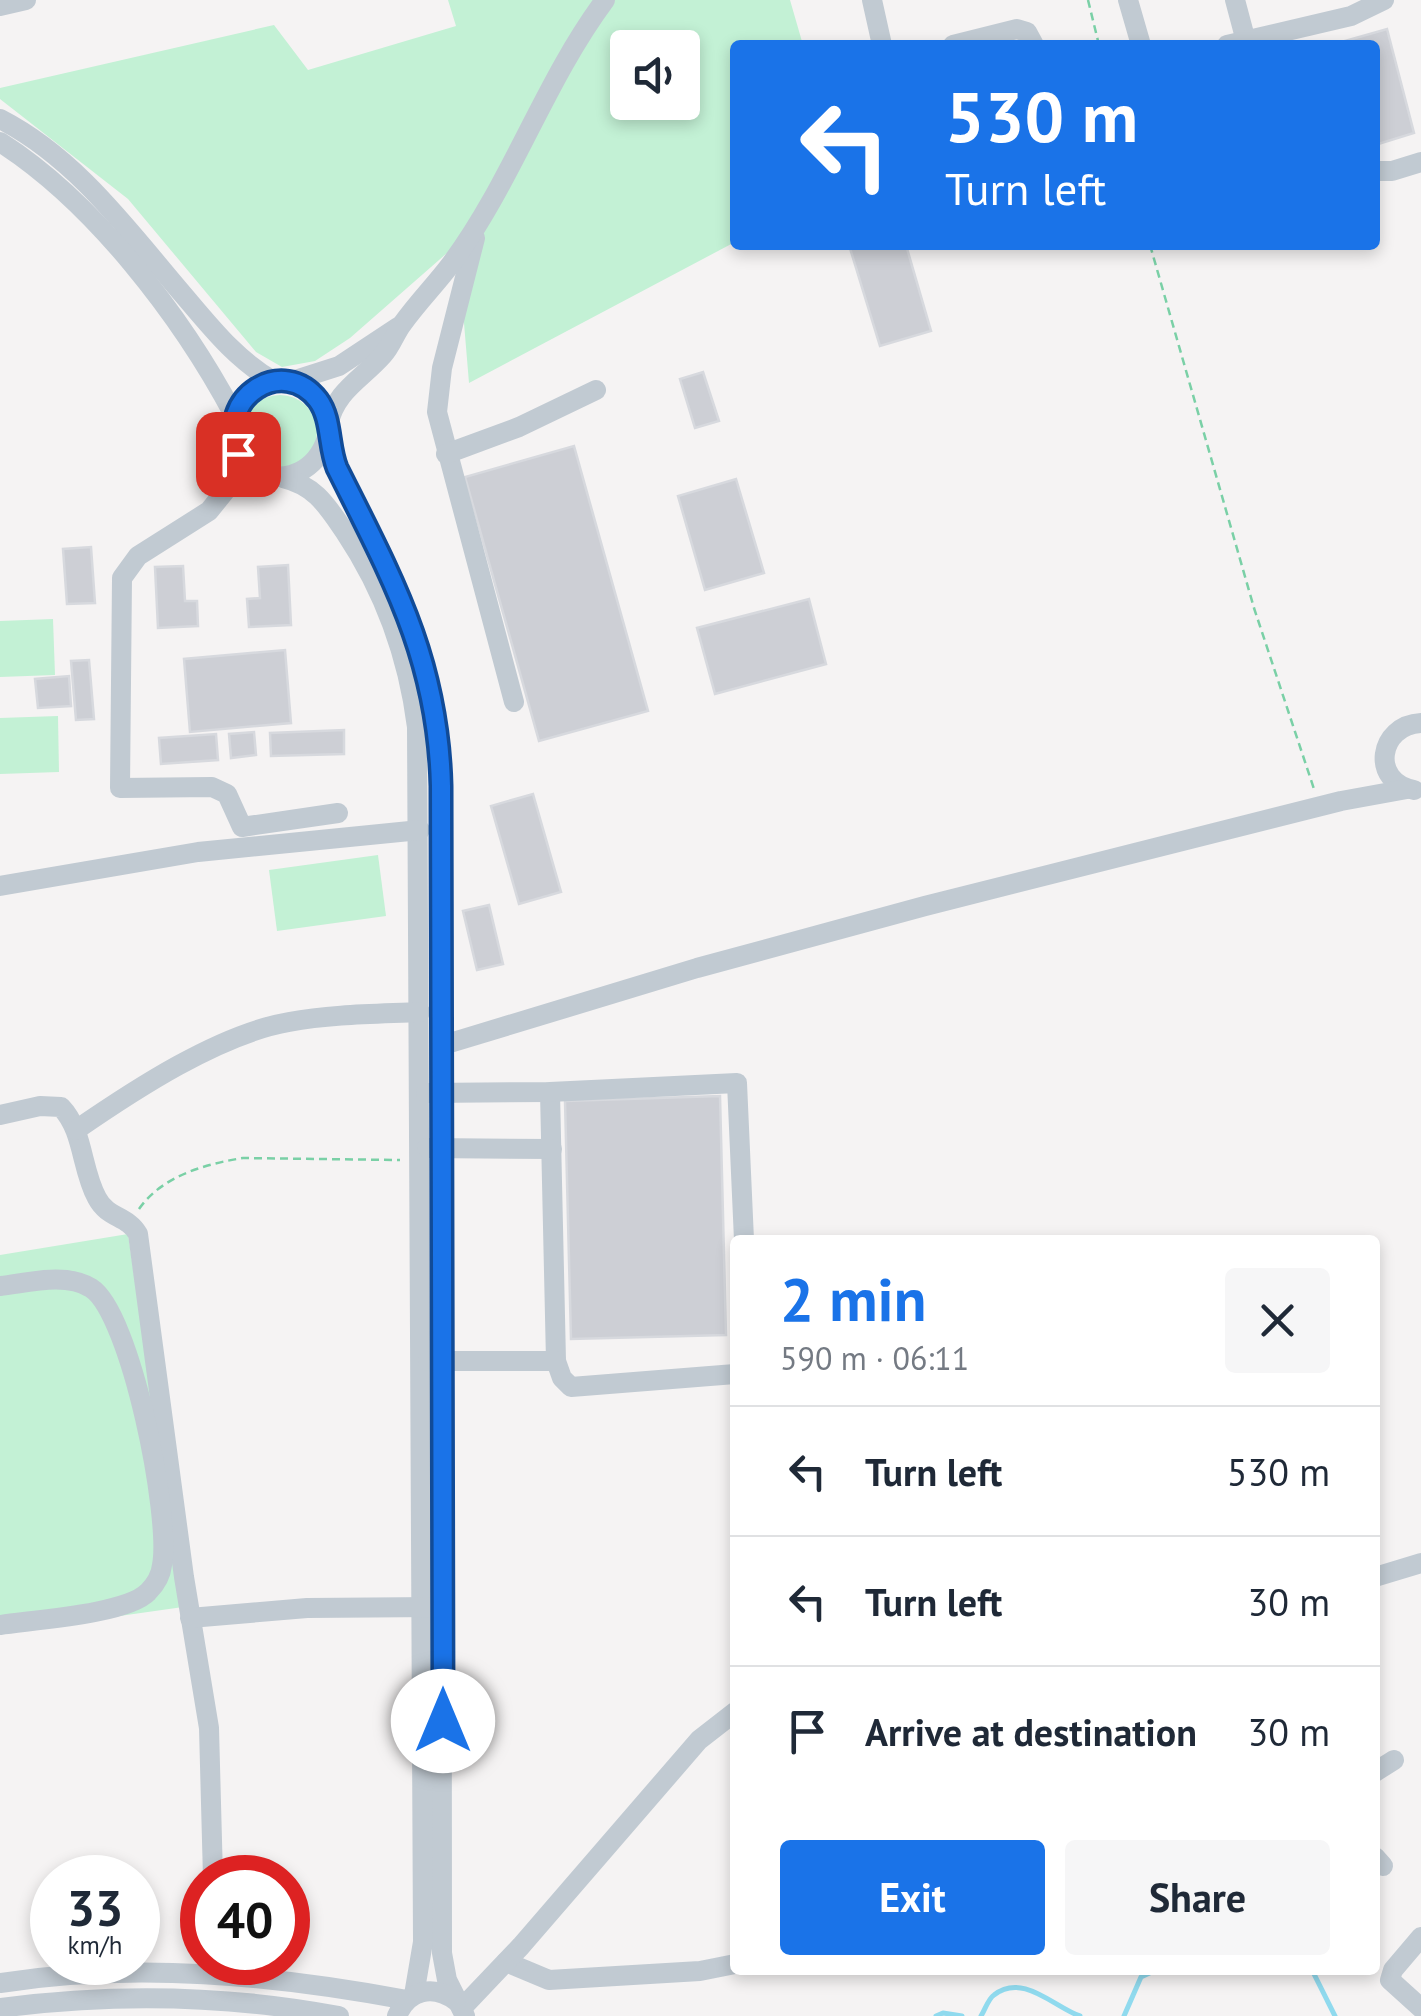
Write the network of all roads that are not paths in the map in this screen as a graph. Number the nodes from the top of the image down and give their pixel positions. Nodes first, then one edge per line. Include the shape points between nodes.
1 (26, 0) edge
2 (605, 0) edge
3 (872, 0) edge
4 (1128, 0) edge
5 (1235, 0) edge
6 (1384, 0) edge
7 (0, 6) edge
8 (881, 40) edge
9 (970, 40) edge
10 (1031, 40) edge
11 (1140, 40) edge
12 (1240, 40) edge
13 (1252, 40) edge
14 (0, 118) edge
15 (0, 142) edge
16 (1421, 162) edge
17 (1380, 170) edge
18 (478, 224) junction
19 (400, 326) junction
20 (282, 382) junction
21 (596, 390) dead end
22 (234, 415) junction
23 (328, 430) junction
24 (446, 454) junction
25 (246, 464) junction
26 (284, 478) junction
27 (514, 702) dead end
28 (1421, 723) edge
29 (1390, 776) junction
30 (1414, 790) edge
31 (1341, 802) junction
32 (338, 813) dead end
33 (420, 830) junction
34 (0, 886) edge
35 (420, 1012) junction
36 (440, 1046) junction
37 (550, 1092) junction
38 (430, 1093) junction
39 (0, 1115) edge
40 (76, 1130) junction
41 (552, 1149) junction
42 (427, 1152) junction
43 (744, 1235) edge
44 (0, 1286) edge
45 (431, 1361) junction
46 (556, 1361) junction
47 (730, 1374) edge
48 (1421, 1563) edge
49 (1380, 1575) edge
50 (432, 1608) junction
51 (190, 1618) junction
52 (0, 1625) edge
53 (730, 1716) edge
54 (1394, 1760) dead end
55 (1380, 1769) edge
56 (212, 1855) edge
57 (1421, 1937) edge
58 (506, 1962) junction
59 (730, 1965) edge
60 (180, 1970) edge
61 (0, 1983) edge
62 (307, 1985) edge
63 (406, 2004) edge
64 (0, 2008) edge
65 (461, 2008) edge
66 (1421, 2008) edge
67 (339, 2016) edge

1 - 7 street
2 - 18 street
3 - 8 street
4 - 11 street
5 - 12 street
6 - 13 street via 1351,16
9 - 10 street via 1018,29
14 - 20 street via 70,166 223,341 252,368
15 - 22 street via 68,193 165,305
16 - 17 street
18 - 19 street
18 - 24 street via 442,368 437,412
19 - 20 street via 339,366
19 - 23 street via 385,352 342,393
20 - 22 street via 248,394
20 - 23 street via 311,393
21 - 24 street
22 - 25 street via 233,442
23 - 26 street via 318,459
23 - 36 street via 337,468 410,619 434,705 441,786
24 - 27 street
25 - 26 street
25 - 32 street via 209,511 144,551 122,578 120,788 212,787 227,794 242,827
26 - 33 street via 324,500 392,619 414,700
28 - 29 street via 1400,728 1386,744
29 - 30 street
29 - 31 street
30 - 31 street
31 - 36 street via 697,968
33 - 34 street via 198,852
33 - 35 street
35 - 38 street
35 - 40 street via 260,1029 160,1077
36 - 38 street
37 - 38 street
37 - 41 street
37 - 43 street via 737,1083
38 - 42 street
39 - 40 street via 54,1105
40 - 51 street via 98,1202 130,1223 142,1250
41 - 42 street
41 - 46 street
42 - 45 street
44 - 52 street via 76,1282 104,1300 144,1411 164,1547 160,1574 138,1600
45 - 46 street
45 - 50 street
46 - 47 street via 571,1387
48 - 49 street
50 - 51 street via 307,1608
50 - 63 street via 423,1942
50 - 65 street via 442,1954
51 - 56 street via 209,1728
53 - 58 street via 698,1740
54 - 55 street
57 - 66 street via 1390,1980
58 - 59 street via 550,1980
58 - 65 street
60 - 61 street
62 - 63 street
63 - 65 street via 432,1991
64 - 67 street via 170,1998

